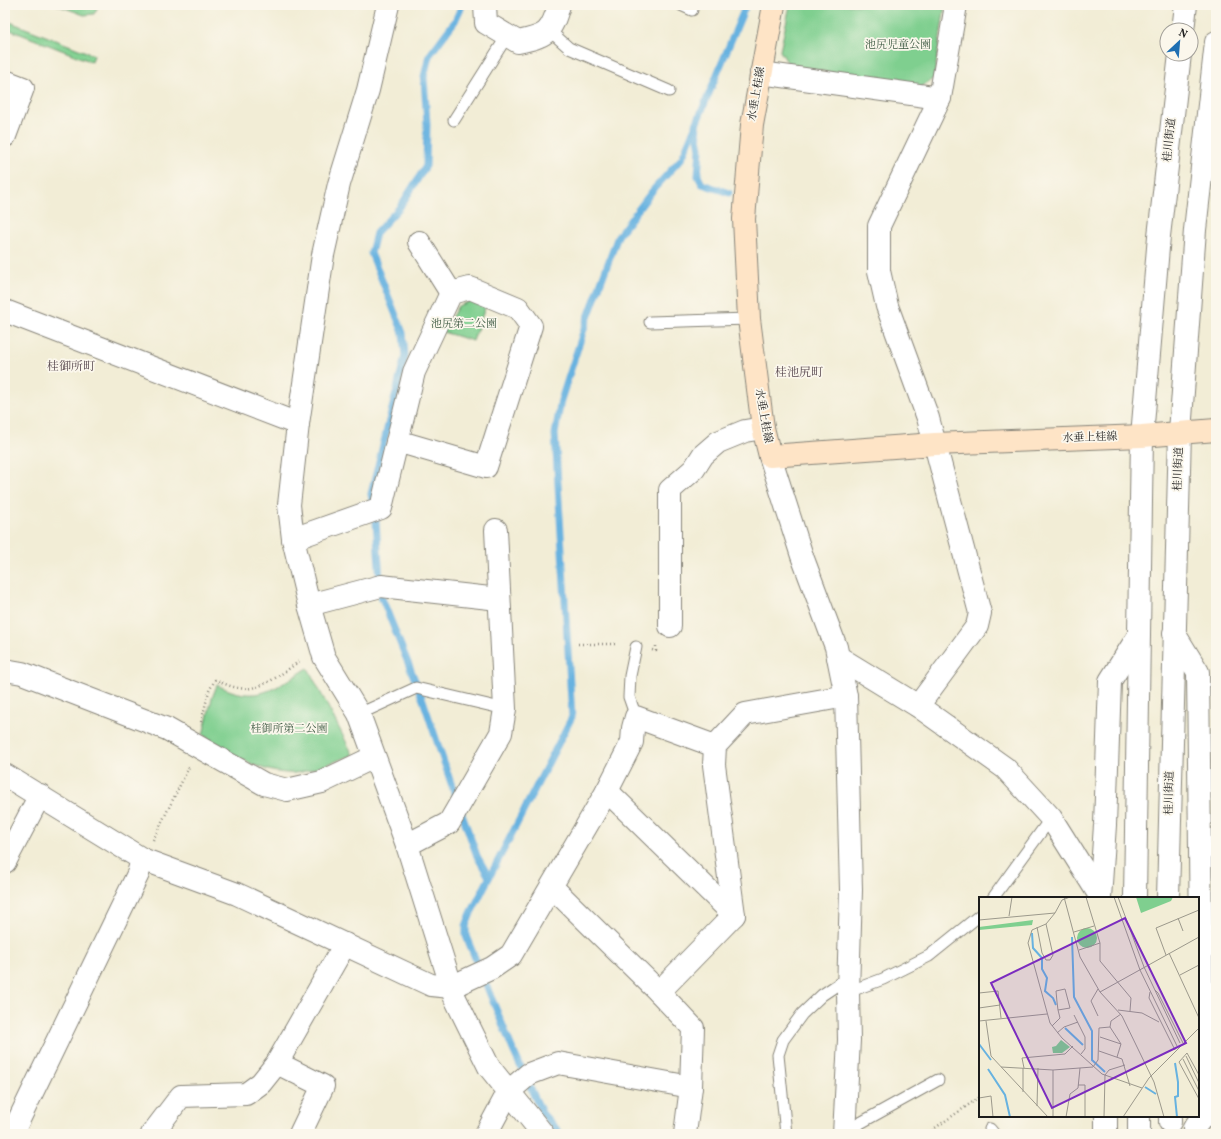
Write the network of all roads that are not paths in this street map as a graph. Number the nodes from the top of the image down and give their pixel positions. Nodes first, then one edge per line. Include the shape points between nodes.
1 (388, 5) edge
2 (485, 5) edge
3 (559, 5) edge
4 (681, 5) edge
5 (774, 5) edge
6 (956, 5) edge
7 (1186, 5) edge
8 (692, 10) dead end
9 (1183, 22) edge
10 (549, 30) junction
11 (507, 36) junction
12 (1216, 42) edge
13 (1179, 62) edge
14 (761, 73) junction
15 (5, 81) edge
16 (669, 91) dead end
17 (940, 98) junction
18 (454, 120) dead end
19 (5, 136) edge
20 (419, 242) dead end
21 (451, 293) junction
22 (5, 311) edge
23 (749, 319) junction
24 (650, 322) dead end
25 (298, 424) junction
26 (763, 428) junction
27 (1216, 430) edge
28 (1180, 432) junction
29 (1142, 436) junction
30 (397, 441) junction
31 (934, 444) junction
32 (770, 456) junction
33 (496, 530) dead end
34 (293, 539) junction
35 (499, 599) junction
36 (309, 605) junction
37 (670, 626) dead end
38 (1174, 633) junction
39 (1139, 635) junction
40 (636, 647) road end
41 (838, 657) junction
42 (5, 670) edge
43 (846, 696) junction
44 (918, 706) junction
45 (505, 709) junction
46 (359, 714) junction
47 (636, 717) junction
48 (715, 746) junction
49 (374, 757) junction
50 (5, 775) edge
51 (608, 791) junction
52 (40, 795) junction
53 (1051, 818) junction
54 (406, 845) junction
55 (142, 859) junction
56 (5, 862) edge
57 (552, 887) junction
58 (994, 897) edge
59 (1100, 897) edge
60 (1135, 897) edge
61 (1168, 897) edge
62 (734, 915) junction
63 (979, 916) edge
64 (345, 944) junction
65 (849, 985) junction
66 (451, 987) junction
67 (659, 992) junction
68 (277, 1063) junction
69 (938, 1080) dead end
70 (519, 1082) junction
71 (691, 1087) junction
72 (1106, 1117) edge
73 (1216, 1122) edge
74 (1178, 1125) edge
75 (844, 1133) edge
76 (12, 1134) edge
77 (152, 1134) edge
78 (300, 1134) edge
79 (486, 1134) edge
80 (543, 1134) edge
81 (686, 1134) edge
82 (786, 1134) edge
83 (1106, 1134) edge

1 - 25 street via 368,90 339,184 323,255
2 - 11 street via 486,23
3 - 10 street
4 - 8 lane
5 - 14 main road, 水垂上桂線
6 - 17 street
7 - 9 street
10 - 11 street via 540,37 518,42
10 - 16 lane via 569,48
11 - 18 lane
12 - 28 street, 桂川街道 via 1195,230
13 - 29 street, 桂川街道 via 1159,236
14 - 17 street
14 - 23 main road, 水垂上桂線 via 752,125 744,219
15 - 19 street via 23,88
17 - 31 street via 879,226 879,271 887,306 928,418
20 - 21 street
21 - 30 street via 414,372
21 - 30 street via 470,288 505,302 518,308 531,326 486,467
22 - 25 street
23 - 24 lane
23 - 26 main road, 水垂上桂線
25 - 34 street via 288,505
26 - 32 main road, 水垂上桂線
26 - 37 street via 745,431 718,442 703,455 694,470 670,490
27 - 28 main road, 水垂上桂線
28 - 29 main road, 水垂上桂線
28 - 38 street, 桂川街道
29 - 31 main road, 水垂上桂線
29 - 39 street, 桂川街道
30 - 34 street via 381,508
31 - 32 main road, 水垂上桂線
31 - 44 street via 980,613 977,626
32 - 41 street
33 - 35 street
34 - 36 street
35 - 36 street via 381,586
35 - 45 street
36 - 46 street via 324,657
38 - 61 street, 桂川街道
38 - 74 street via 1198,672 1203,1116
39 - 59 street via 1110,681
39 - 60 street, 桂川街道
40 - 47 lane via 629,697
41 - 43 street
41 - 44 street
42 - 49 street via 22,673 160,726 264,784 286,790 322,782
43 - 48 street via 745,714
43 - 65 street via 851,890
44 - 53 street via 1005,768
45 - 46 lane via 416,688
45 - 54 street via 501,733 449,823
46 - 49 street
47 - 48 street
47 - 51 street via 632,742
48 - 62 street via 714,765
49 - 54 street
50 - 52 street
51 - 57 street
51 - 62 street
52 - 55 street
52 - 56 street
53 - 58 lane
53 - 59 street
54 - 66 street
55 - 64 street via 237,894
55 - 76 street via 134,881
57 - 66 street via 511,955
57 - 67 street
62 - 67 street
63 - 65 lane via 929,956 883,979
64 - 66 street via 431,985
64 - 68 street
65 - 75 street
65 - 82 lane via 817,1000 802,1014 782,1040 778,1055
66 - 70 street via 489,1067
67 - 71 street via 693,1028
68 - 77 street via 261,1083 246,1094 181,1096
68 - 78 street via 323,1086
69 - 75 lane
70 - 71 street via 558,1063
70 - 79 street
70 - 80 street
71 - 81 street
72 - 83 street
73 - 74 street

